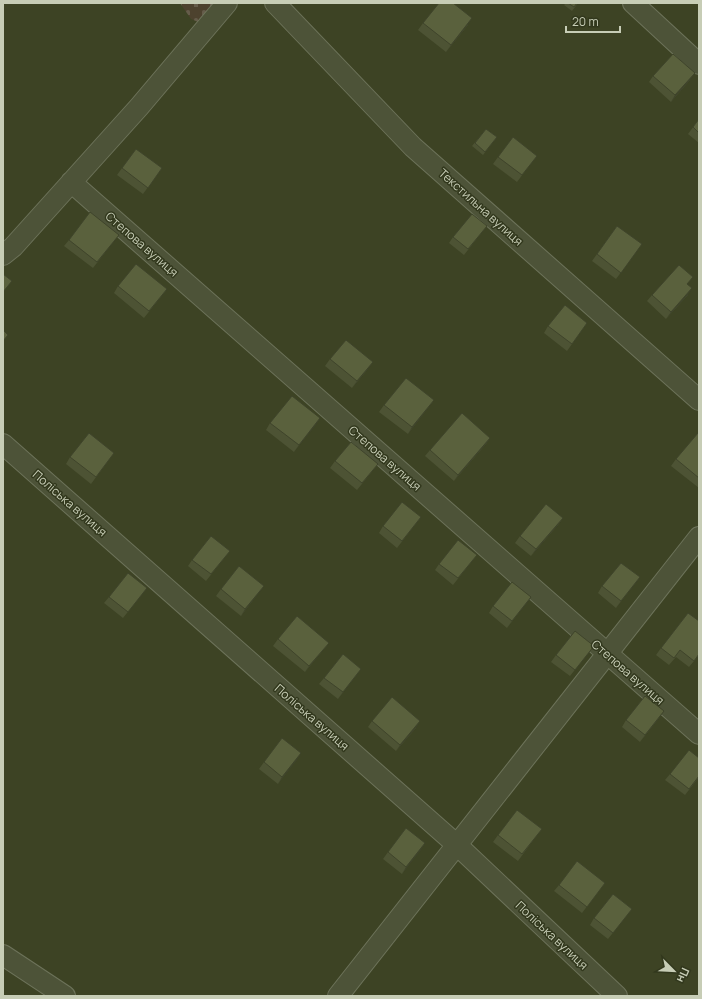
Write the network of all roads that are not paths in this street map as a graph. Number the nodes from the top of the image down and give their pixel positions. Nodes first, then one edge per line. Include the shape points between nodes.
1 (227, 3) edge
2 (275, 3) edge
3 (633, 3) edge
4 (699, 64) edge
5 (71, 182) junction
6 (3, 254) edge
7 (699, 400) edge
8 (3, 444) edge
9 (699, 537) edge
10 (607, 654) junction
11 (699, 734) edge
12 (457, 845) junction
13 (3, 955) edge
14 (65, 996) edge
15 (338, 996) edge
16 (617, 996) edge

1 - 5 street
2 - 7 street, Текстильна вулиця via 413,147
3 - 4 street
5 - 6 street via 13,247
5 - 10 street, Степова вулиця
8 - 12 street, Поліська вулиця
9 - 10 street
10 - 11 street, Степова вулиця
10 - 12 street
12 - 15 street
12 - 16 street, Поліська вулиця
13 - 14 street

